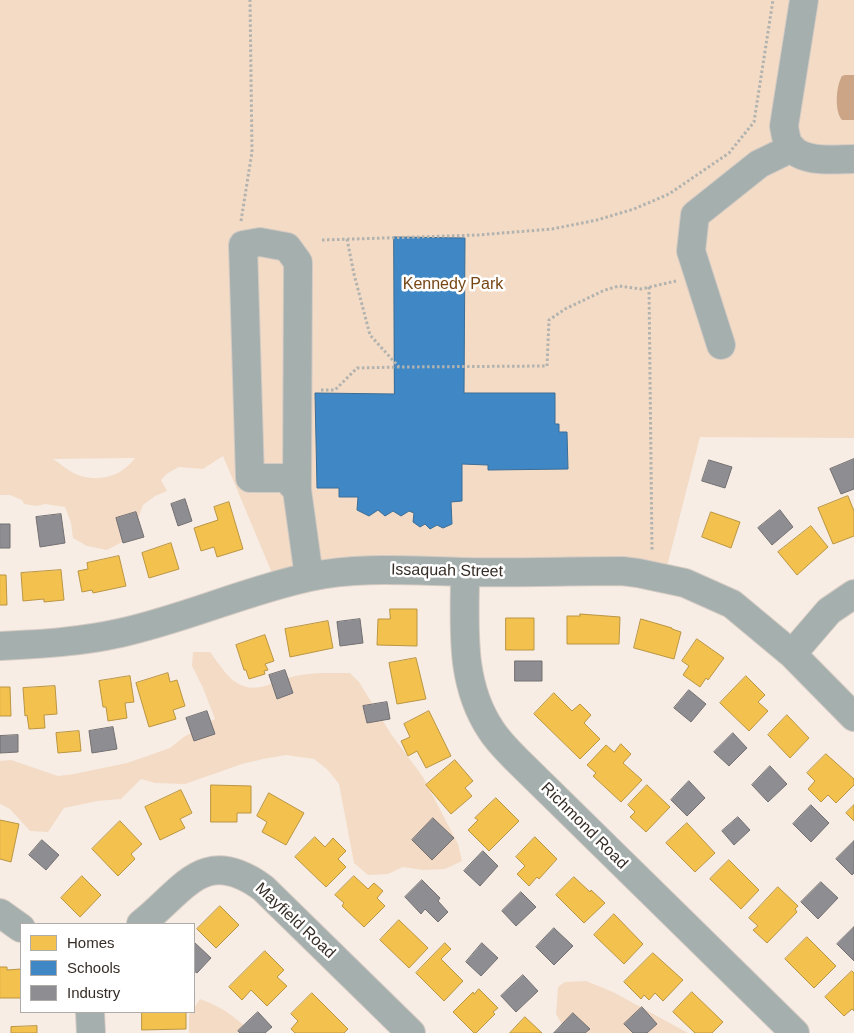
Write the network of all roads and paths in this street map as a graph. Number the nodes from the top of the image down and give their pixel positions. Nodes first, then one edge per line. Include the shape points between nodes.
1 (250, 0) edge
2 (772, 0) edge
3 (804, 0) edge
4 (792, 148) junction
5 (854, 159) edge
6 (347, 239) junction
7 (322, 240) dead end
8 (243, 245) junction
9 (699, 277) junction
10 (649, 287) junction
11 (721, 345) dead end
12 (399, 368) junction
13 (338, 385) dead end
14 (297, 490) junction
15 (652, 550) dead end
16 (465, 572) junction
17 (309, 577) junction
18 (854, 594) edge
19 (0, 646) edge
20 (792, 654) junction
21 (854, 717) edge
22 (0, 913) edge
23 (142, 923) edge
24 (20, 927) edge
25 (90, 1013) edge
26 (91, 1033) edge
27 (411, 1033) edge
28 (795, 1033) edge

1 - 8 path via 252,152 240,229
2 - 6 path via 754,122 729,154 669,194 634,209 552,229
3 - 4 street via 784,126
4 - 5 street via 799,155
4 - 9 street via 758,164 695,215 691,251
6 - 7 path
6 - 12 path via 370,335
8 - 14 street via 250,478 286,478
8 - 14 street via 260,242 287,247 298,262
9 - 10 path
9 - 11 street
10 - 12 path via 619,286 605,290 549,320 547,366
10 - 15 path
12 - 13 path via 357,368
14 - 17 street
16 - 17 street, Issaquah Street via 378,570
16 - 20 street, Issaquah Street via 622,571 685,583 732,604
16 - 28 street, Richmond Road via 468,672 478,704 491,730 517,760
17 - 19 street, Issaquah Street via 121,633 72,642
18 - 20 street via 829,611
20 - 21 street, Issaquah Street
22 - 24 street
23 - 27 street, Mayfield Road via 200,874 220,869 232,871 263,888
25 - 26 street

